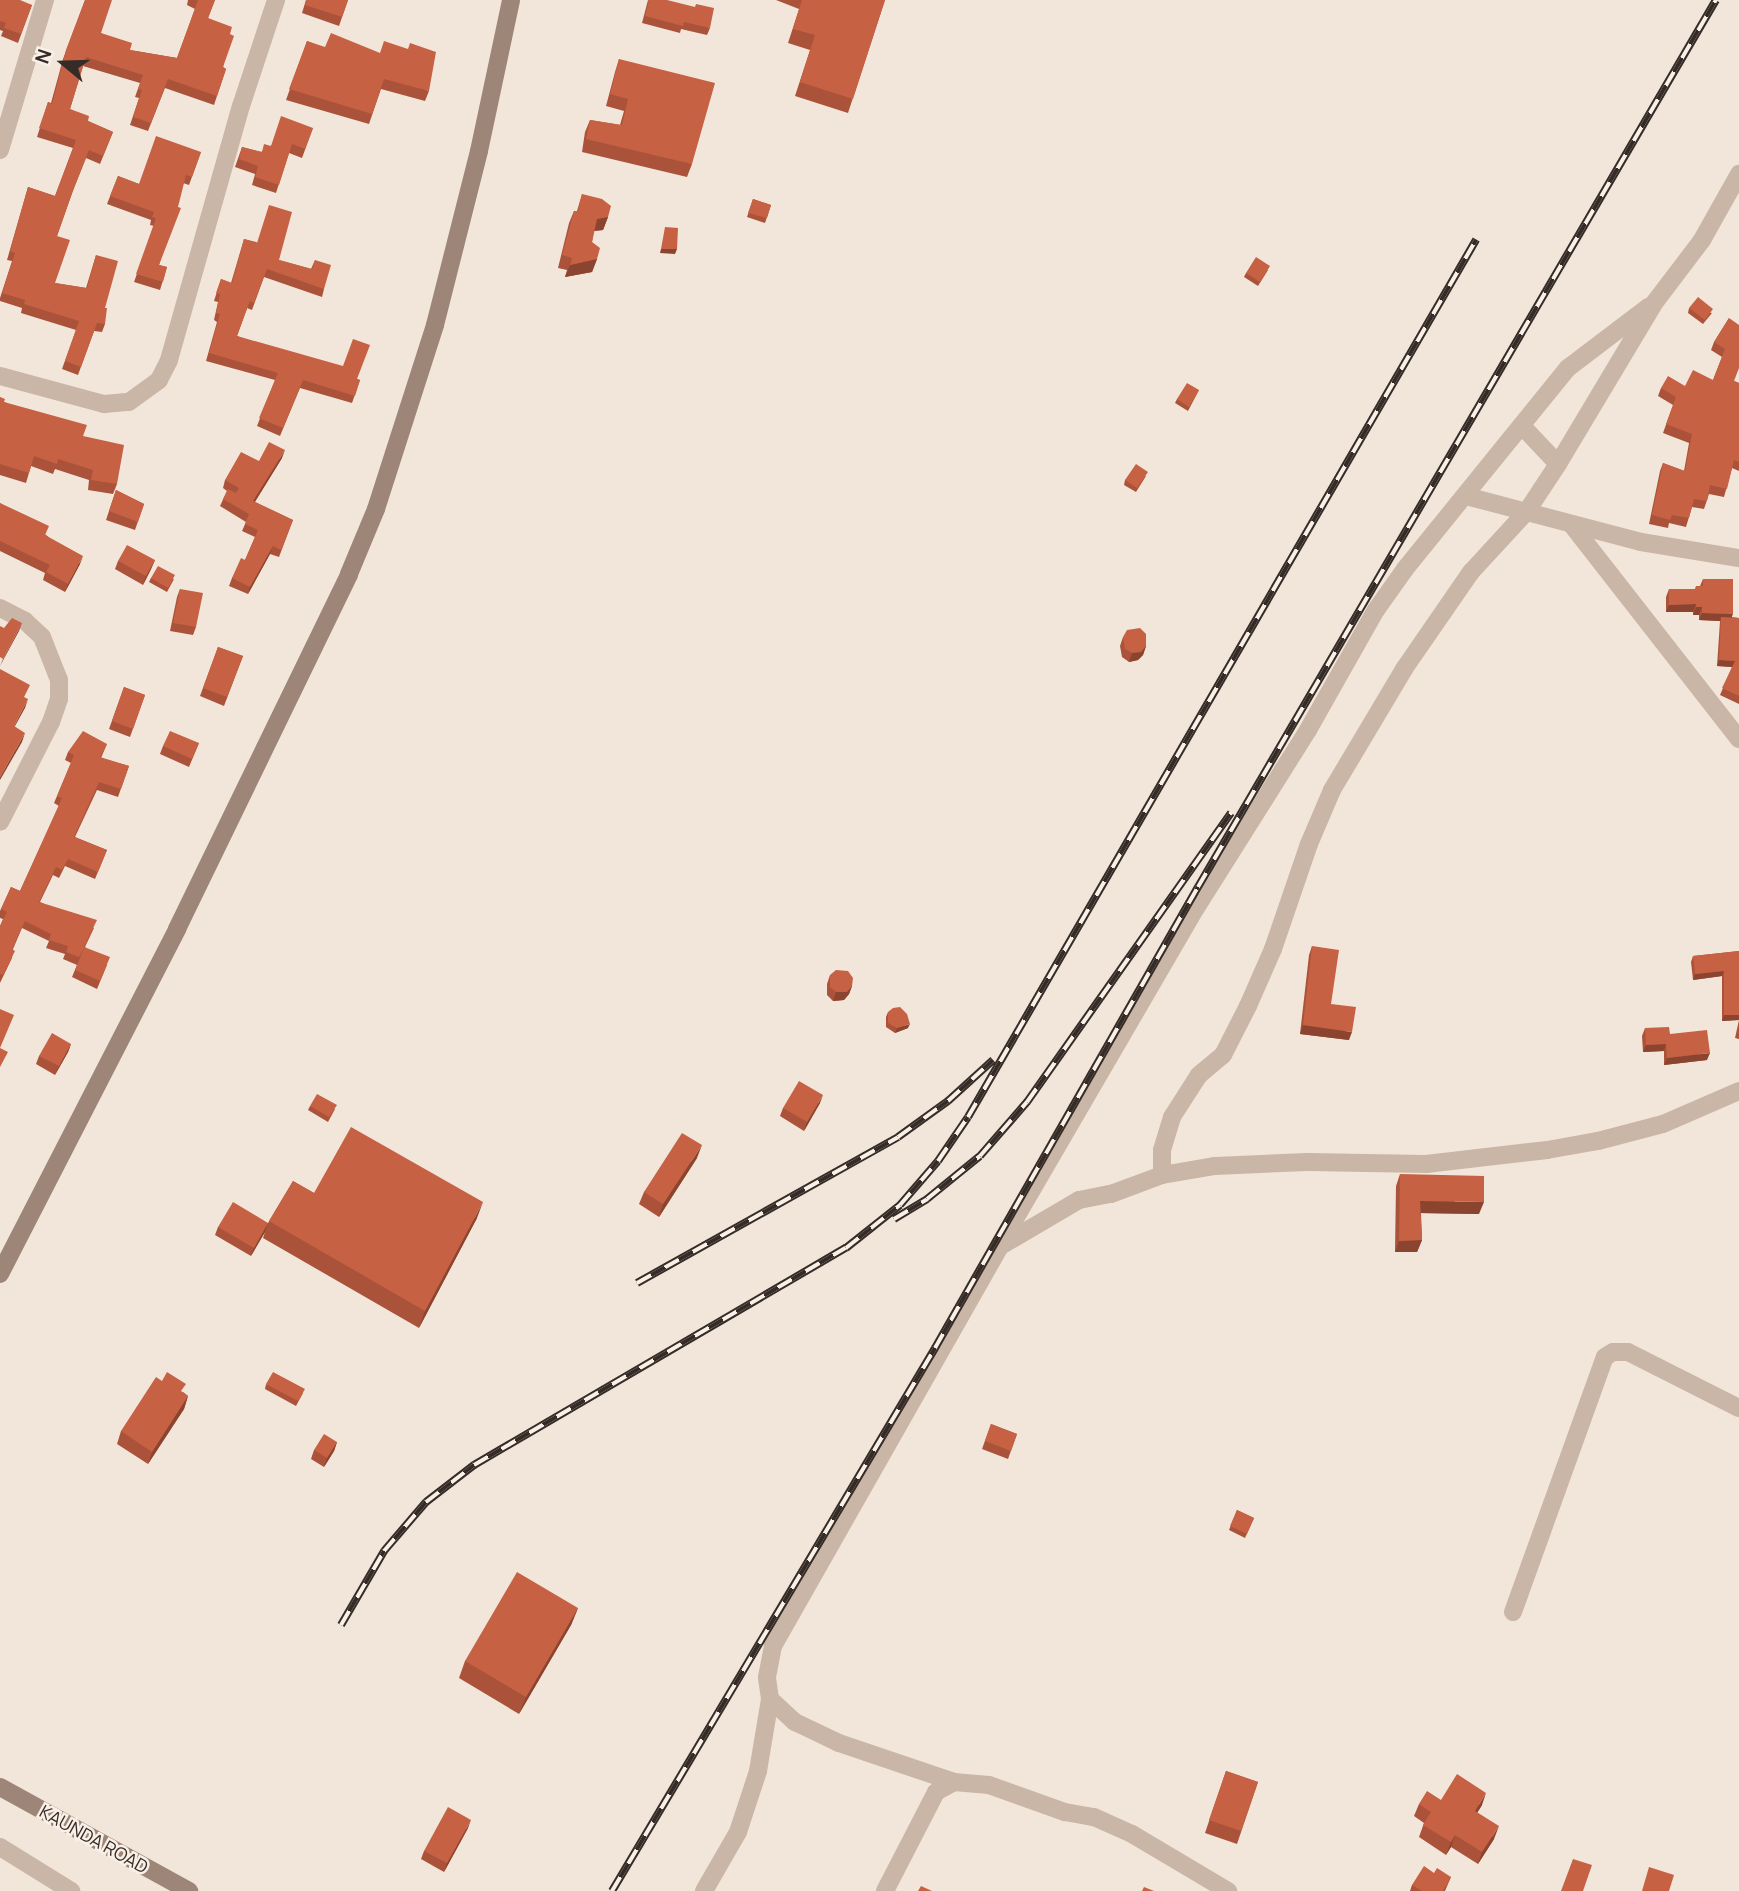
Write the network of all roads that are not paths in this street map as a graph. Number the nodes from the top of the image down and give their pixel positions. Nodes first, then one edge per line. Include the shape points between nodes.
1 (45, 0) edge
2 (275, 0) edge
3 (511, 0) edge
4 (0, 150) edge
5 (1739, 174) edge
6 (1655, 302) junction
7 (0, 376) edge
8 (1522, 426) junction
9 (1558, 464) junction
10 (1466, 496) junction
11 (1527, 511) junction
12 (1571, 524) junction
13 (1739, 558) edge
14 (0, 608) edge
15 (1739, 739) edge
16 (0, 822) edge
17 (1739, 1091) edge
18 (1162, 1175) junction
19 (1000, 1246) junction
20 (0, 1274) edge
21 (1739, 1408) edge
22 (1513, 1612) dead end
23 (770, 1699) junction
24 (954, 1782) junction
25 (0, 1787) edge
26 (0, 1847) edge
27 (71, 1891) edge
28 (189, 1891) edge
29 (704, 1891) edge
30 (885, 1891) edge
31 (1228, 1891) edge

1 - 4 street
2 - 7 street via 169,360 159,380 129,402 104,404
3 - 20 main road via 435,325 376,509 349,575 177,929
5 - 6 street via 1702,240
6 - 8 street via 1567,368
6 - 9 street
8 - 9 street
8 - 10 street
9 - 11 street
10 - 11 street
10 - 19 street via 1376,610
11 - 12 street
11 - 18 street via 1471,572 1404,669 1332,790 1248,1006 1223,1055 1199,1075 1172,1117 1162,1150
12 - 13 street via 1641,542
12 - 15 street
14 - 16 street via 25,621 42,637 60,680 51,722
17 - 18 street via 1663,1124 1548,1150 1426,1164 1228,1165
18 - 19 street via 1079,1200
19 - 23 street via 773,1646
21 - 22 street via 1628,1352 1605,1357
23 - 24 street via 795,1722 839,1743
23 - 29 street via 758,1771 738,1832
24 - 30 street via 936,1792
24 - 31 street via 989,1785 1065,1812 1094,1817
25 - 28 main road, KAUNDA ROAD
26 - 27 street

